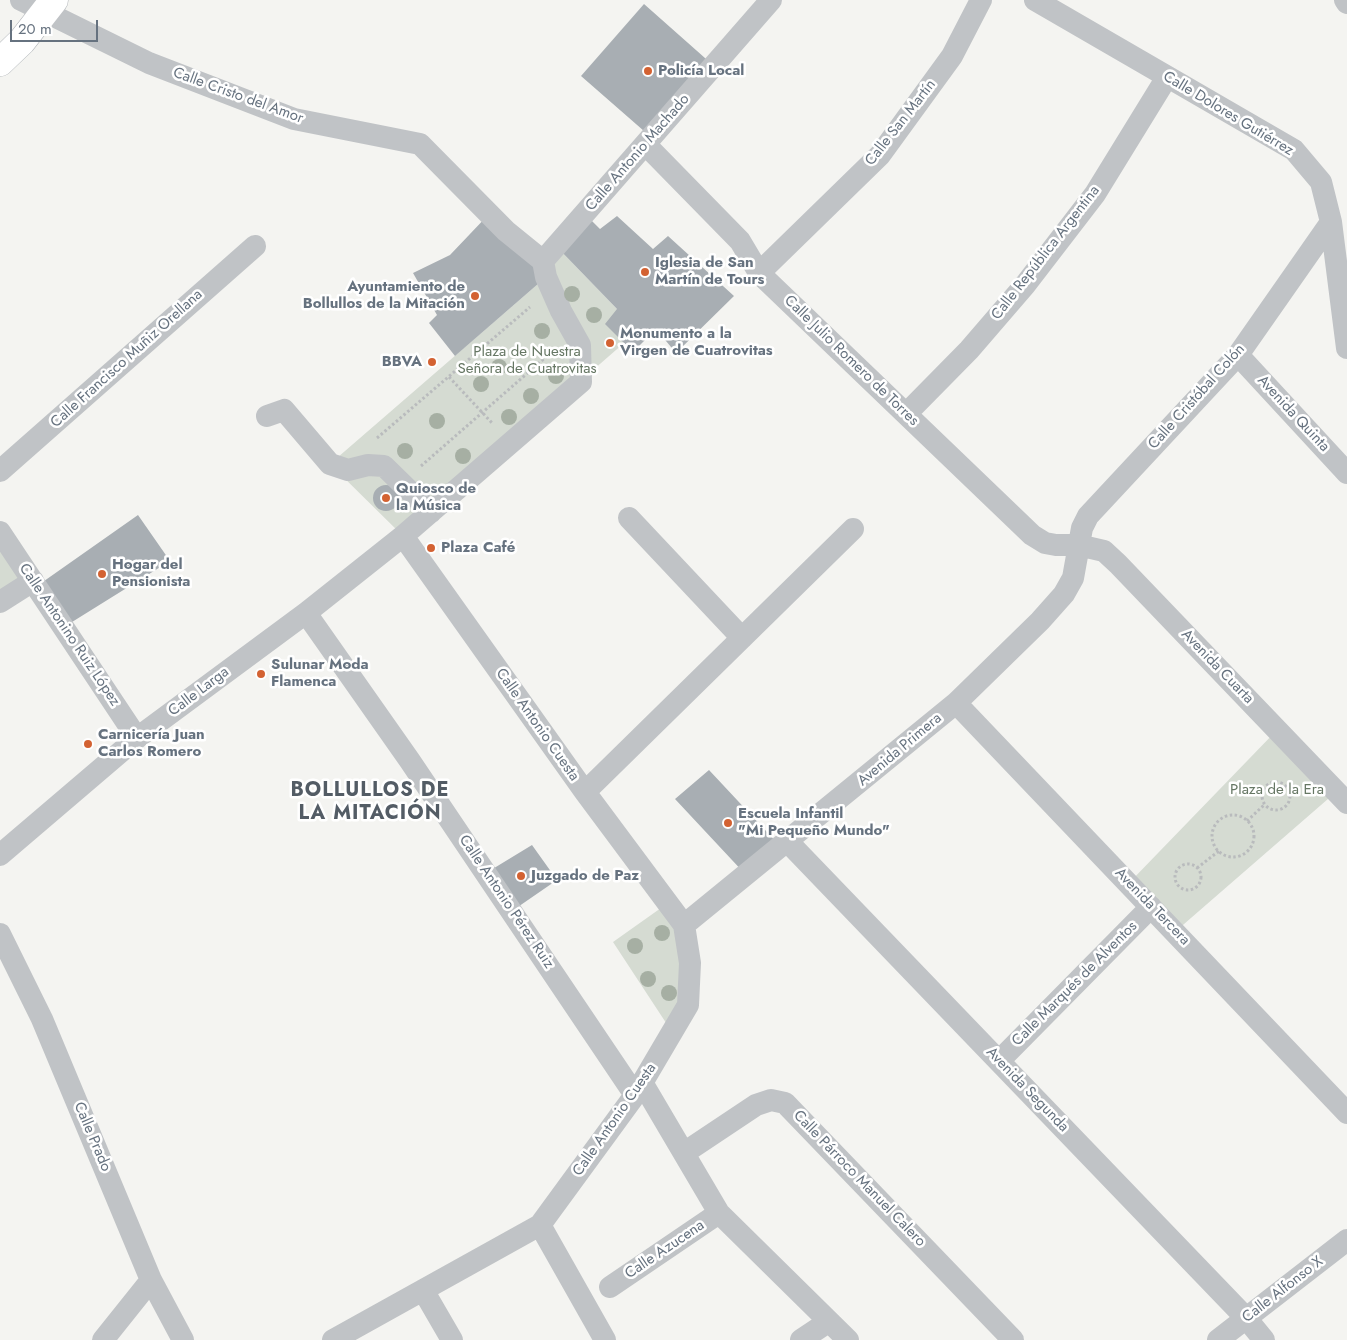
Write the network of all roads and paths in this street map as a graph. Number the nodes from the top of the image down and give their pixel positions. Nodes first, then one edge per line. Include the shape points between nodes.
1 (21, 0) edge
2 (771, 0) edge
3 (981, 0) edge
4 (1035, 0) edge
5 (49, 6) edge
6 (0, 62) edge
7 (1167, 77) junction
8 (646, 144) junction
9 (1331, 222) junction
10 (255, 246) dead end
11 (543, 261) junction
12 (759, 273) junction
13 (552, 289) junction
14 (574, 333) junction
15 (1347, 348) edge
16 (1238, 355) junction
17 (449, 377) junction
18 (482, 412) junction
19 (906, 414) junction
20 (267, 416) dead end
21 (511, 443) junction
22 (342, 468) junction
23 (0, 471) edge
24 (1347, 473) edge
25 (401, 483) junction
26 (431, 512) junction
27 (629, 518) dead end
28 (853, 529) dead end
29 (0, 532) edge
30 (403, 536) junction
31 (1078, 545) junction
32 (33, 581) junction
33 (0, 602) edge
34 (306, 613) junction
35 (742, 638) junction
36 (956, 703) junction
37 (137, 738) junction
38 (585, 792) junction
39 (1347, 804) edge
40 (1264, 805) junction
41 (1248, 821) junction
42 (788, 842) junction
43 (1219, 851) junction
44 (0, 855) edge
45 (1198, 868) junction
46 (1151, 907) junction
47 (684, 925) junction
48 (0, 934) edge
49 (999, 1061) junction
50 (639, 1089) junction
51 (1347, 1112) edge
52 (684, 1153) junction
53 (720, 1213) junction
54 (540, 1225) junction
55 (1347, 1240) edge
56 (151, 1280) junction
57 (610, 1287) dead end
58 (423, 1290) junction
59 (1246, 1318) junction
60 (828, 1322) junction
61 (103, 1340) edge
62 (183, 1340) edge
63 (333, 1340) edge
64 (452, 1340) edge
65 (605, 1340) edge
66 (801, 1340) edge
67 (848, 1340) edge
68 (1013, 1340) edge
69 (1218, 1340) edge
70 (1264, 1340) edge

1 - 5 street, Calle Cristo del Amor
2 - 8 street, Calle Antonio Machado
3 - 12 street, Calle San Martín via 952,56 880,155
4 - 7 street, Calle Dolores Gutiérrez
5 - 6 street via 22,41
5 - 11 street, Calle Cristo del Amor via 149,63 294,119 420,144 506,231
7 - 9 street, Calle Dolores Gutiérrez via 1294,150 1321,182
7 - 19 street, Calle República Argentina via 1095,194 1025,285 969,350
8 - 11 street, Calle Antonio Machado
8 - 12 street, Calle Julio Romero de Torres via 734,234
9 - 15 street, Calle Dolores Gutiérrez
9 - 16 street, Calle Cristóbal Colón
10 - 23 street, Calle Francisco Muñiz Orellana
11 - 13 street
12 - 19 street, Calle Julio Romero de Torres
13 - 14 street
13 - 17 path
14 - 18 path
14 - 21 street, Calle Larga via 580,345 582,382
16 - 24 street, Avenida Quinta
16 - 31 street, Calle Cristóbal Colón via 1096,505 1082,528
17 - 18 path
17 - 22 path
18 - 21 path
18 - 25 path
19 - 31 street, Calle Julio Romero de Torres via 1032,535 1056,545
20 - 22 street via 284,410 330,464
21 - 26 street, Calle Larga
22 - 25 street via 384,466
25 - 26 street
26 - 30 street, Calle Larga
27 - 35 street
28 - 35 street
29 - 32 street, Calle Antonino Ruiz López
30 - 34 street, Calle Larga
30 - 38 street, Calle Antonio Cuesta
31 - 36 street, Avenida Primera via 1073,578 1064,594
31 - 39 street, Avenida Cuarta via 1104,551 1118,564
32 - 33 street
32 - 37 street, Calle Antonino Ruiz López
34 - 37 street, Calle Larga
34 - 50 street, Calle Antonio Pérez Ruiz
35 - 38 street
36 - 42 street, Avenida Primera
36 - 46 street, Avenida Tercera
37 - 44 street, Calle Larga
38 - 47 street, Calle Antonio Cuesta
40 - 40 path via 1262,795 1265,786 1273,782 1287,786 1290,799 1286,807 1277,811
40 - 41 path
41 - 43 path via 1231,815 1218,822 1212,835
41 - 43 path via 1254,836 1251,848 1234,858
42 - 47 street, Avenida Primera
42 - 49 street, Avenida Segunda
43 - 45 path
45 - 45 path via 1201,880 1196,888 1180,888 1175,876 1178,868 1190,864
46 - 49 street, Calle Marqués de Alventos
46 - 51 street, Avenida Tercera
47 - 50 street, Calle Antonio Cuesta via 690,963 688,1005
48 - 56 street, Calle Prado via 46,1028
49 - 59 street, Avenida Segunda
50 - 52 street, Calle Antonio Pérez Ruiz
50 - 54 street, Calle Antonio Cuesta
52 - 53 street, Calle Antonio Pérez Ruiz
52 - 68 street, Calle Párroco Manuel Calero via 756,1105 771,1100 785,1103
53 - 57 street, Calle Azucena
53 - 60 street, Calle Antonio Pérez Ruiz
54 - 58 street, Calle Antonio Cuesta
54 - 65 street
55 - 59 street, Calle Alfonso X
56 - 61 street
56 - 62 street, Calle Prado
58 - 63 street, Calle Antonio Cuesta
58 - 64 street
59 - 69 street, Calle Alfonso X
59 - 70 street, Avenida Segunda
60 - 66 street
60 - 67 street, Calle Antonio Pérez Ruiz

